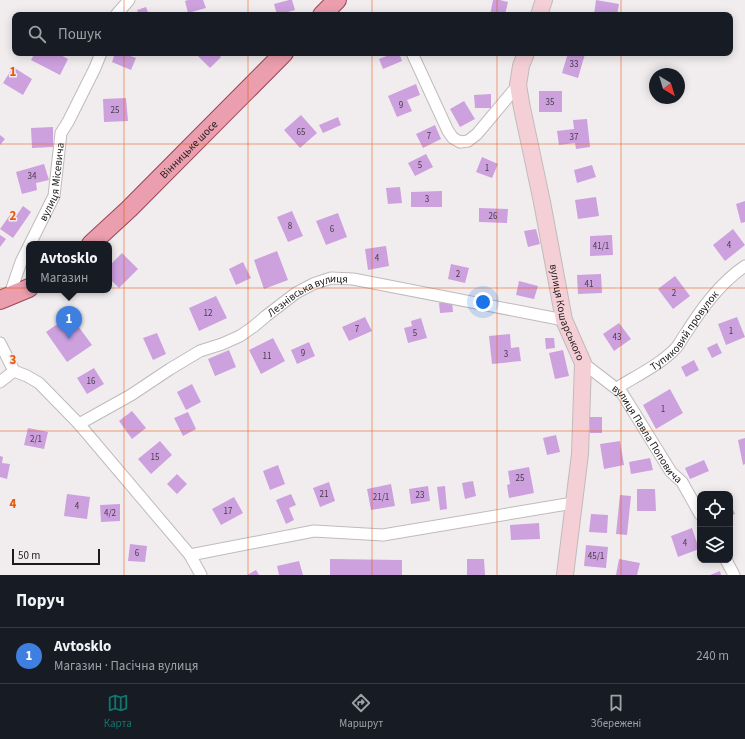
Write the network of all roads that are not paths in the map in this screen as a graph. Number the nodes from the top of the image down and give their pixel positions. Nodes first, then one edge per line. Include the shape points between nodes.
1 (129, 0) edge
2 (337, 0) edge
3 (544, 0) edge
4 (119, 12) edge
5 (325, 12) edge
6 (540, 12) edge
7 (100, 56) edge
8 (281, 56) edge
9 (413, 56) edge
10 (525, 56) edge
11 (518, 84) junction
12 (31, 241) edge
13 (94, 241) edge
14 (26, 251) edge
15 (745, 266) edge
16 (26, 289) edge
17 (5, 299) edge
18 (564, 320) junction
19 (0, 343) edge
20 (583, 363) junction
21 (14, 371) junction
22 (0, 382) edge
23 (617, 388) junction
24 (79, 424) junction
25 (574, 503) junction
26 (697, 509) edge
27 (190, 555) junction
28 (728, 563) edge
29 (201, 575) edge
30 (565, 575) edge
31 (734, 575) edge

1 - 4 street
2 - 5 main road
3 - 6 street
7 - 12 street, вулиця Місевича via 61,133 54,196
8 - 13 main road, Вінницьке шосе
9 - 11 street via 448,131 460,142 468,141 477,134
10 - 11 street, вулиця Кошарського
11 - 18 street, вулиця Кошарського
14 - 17 street, вулиця Місевича
15 - 23 street, Тупиковий провулок via 712,295 676,348 660,362
16 - 17 main road
18 - 20 street, вулиця Кошарського
18 - 24 street, Лезнівська вулиця via 353,279 331,278 296,293 240,336 200,352
19 - 21 street
20 - 23 street, вулиця Павла Поповича
20 - 25 street, вулиця Кошарського via 580,454
21 - 22 street
21 - 24 street via 39,383
23 - 26 street, вулиця Павла Поповича via 671,472 682,482
24 - 27 street
25 - 27 street via 383,535 314,531
25 - 30 street, вулиця Кошарського
27 - 29 street
28 - 31 street

